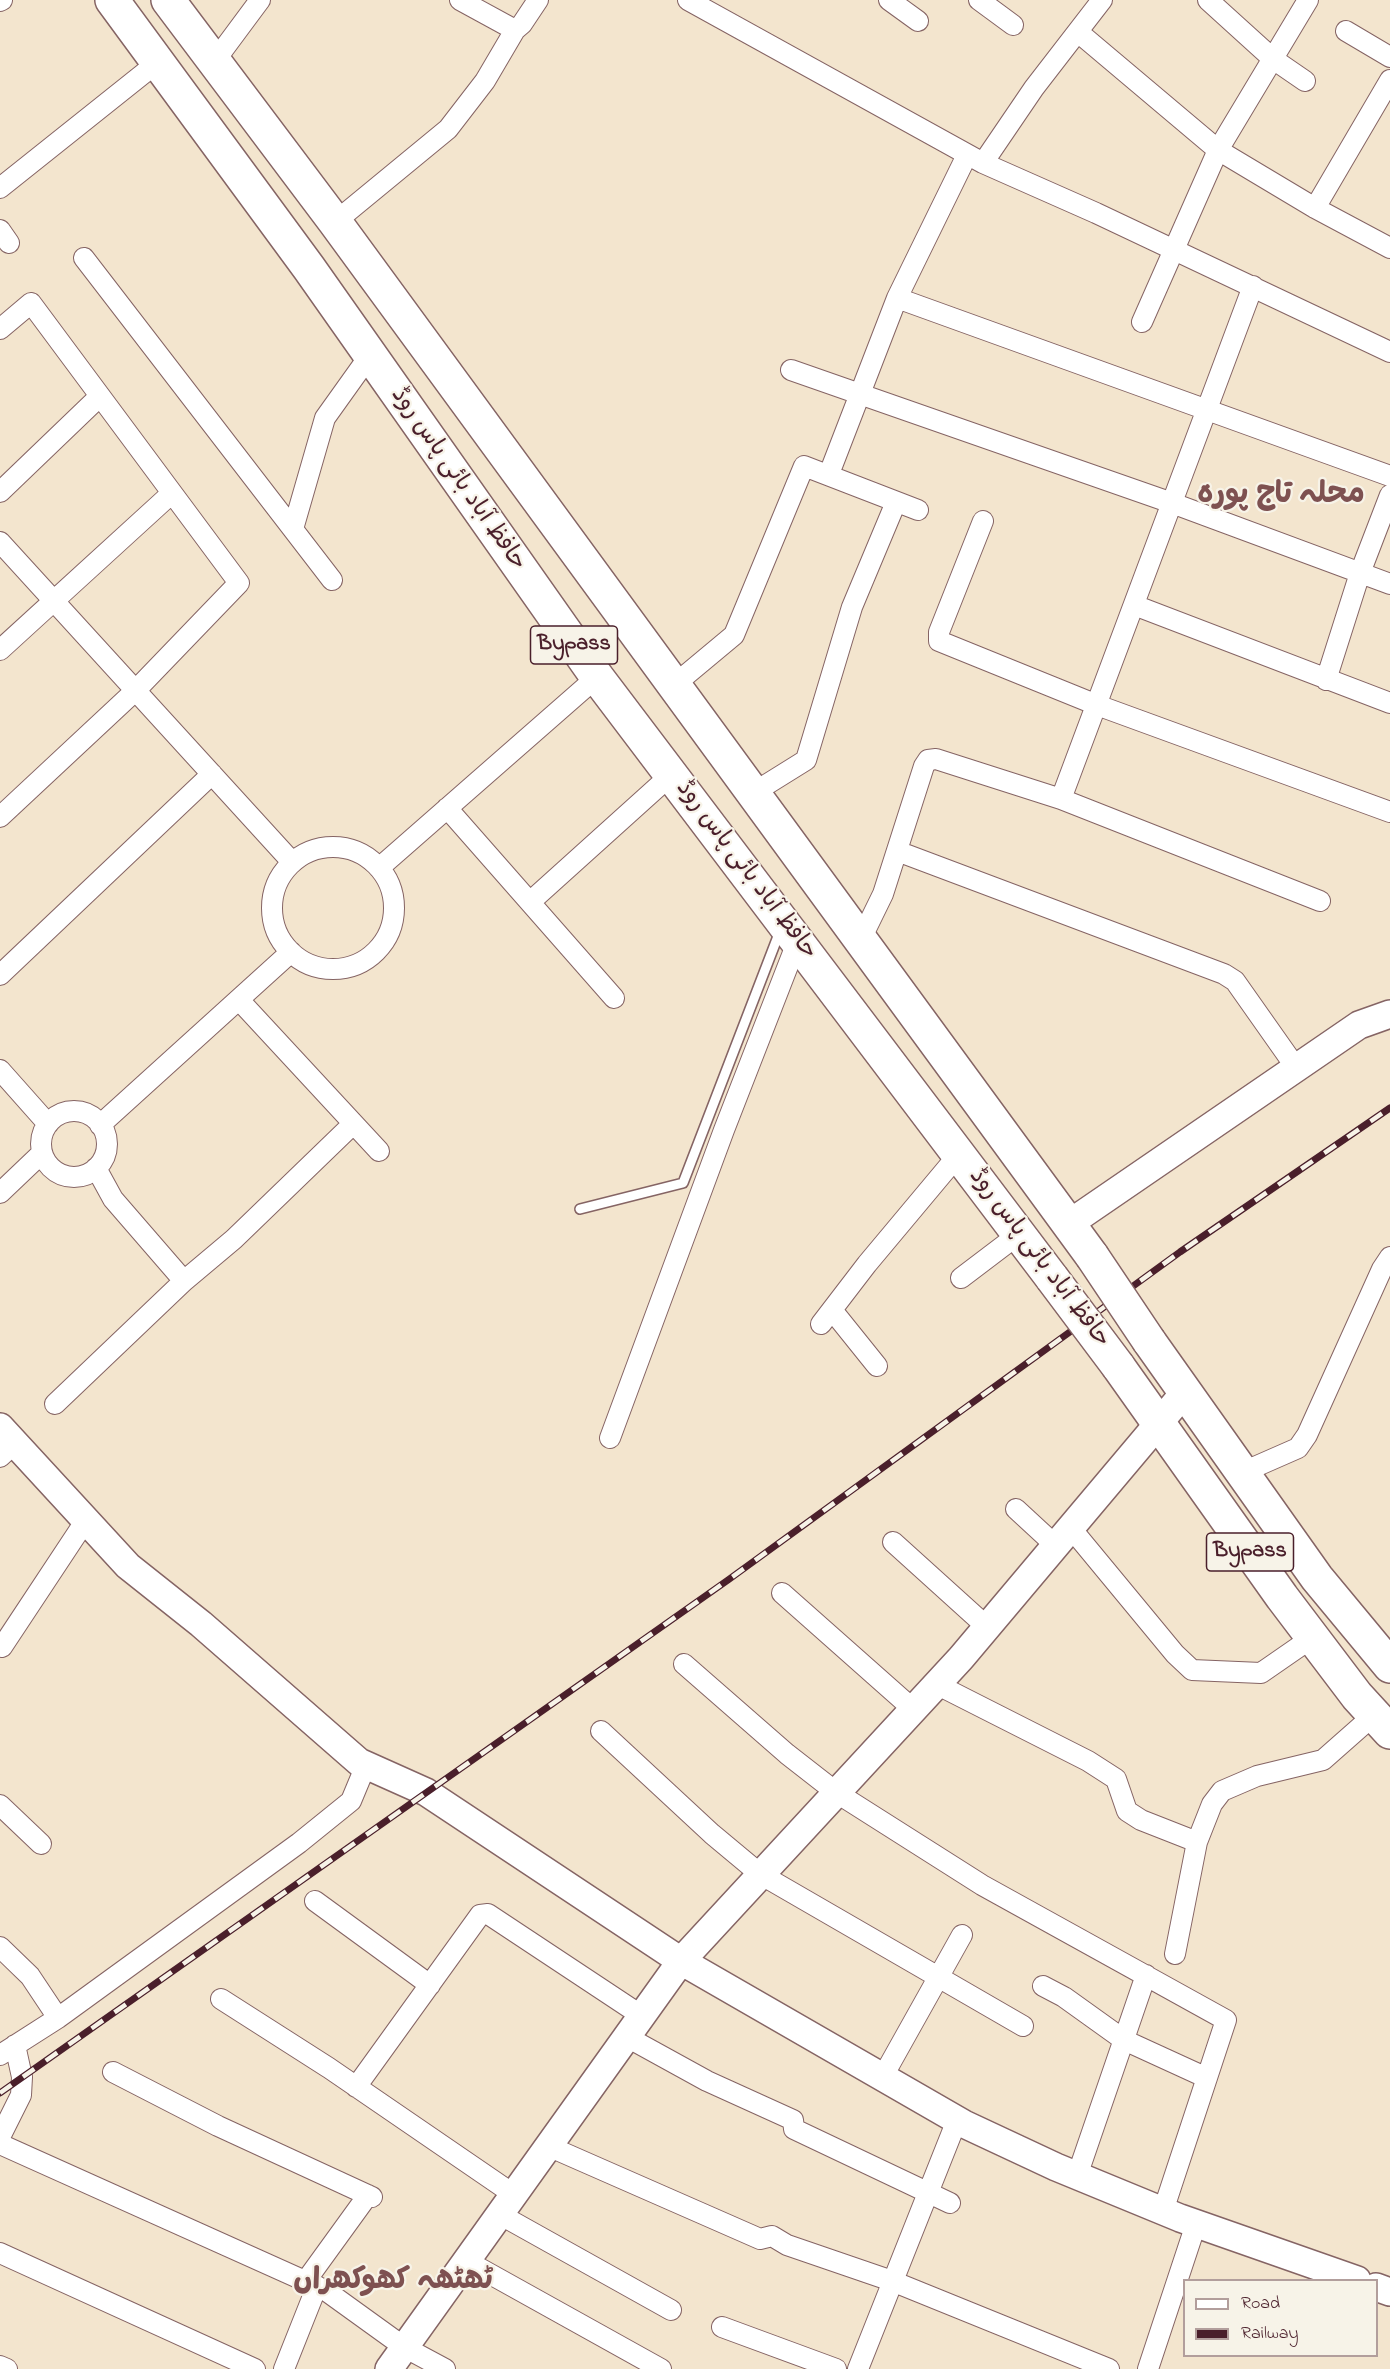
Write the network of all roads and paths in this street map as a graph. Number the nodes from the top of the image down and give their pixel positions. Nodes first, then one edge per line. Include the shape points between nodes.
1 (112, 0) edge
2 (168, 0) edge
3 (260, 0) edge
4 (460, 0) edge
5 (538, 0) edge
6 (889, 0) edge
7 (979, 0) edge
8 (1102, 0) edge
9 (1208, 0) edge
10 (1308, 0) edge
11 (692, 1) edge
12 (918, 21) dead end
13 (1013, 25) dead end
14 (515, 30) junction
15 (1346, 31) dead end
16 (1078, 32) junction
17 (1390, 57) edge
18 (1273, 59) junction
19 (158, 62) junction
20 (214, 62) junction
21 (1390, 80) edge
22 (1305, 81) dead end
23 (1218, 150) junction
24 (975, 159) junction
25 (0, 188) edge
26 (1316, 208) junction
27 (335, 222) junction
28 (1390, 248) edge
29 (1172, 249) junction
30 (84, 258) dead end
31 (1252, 286) junction
32 (897, 298) junction
33 (1142, 322) dead end
34 (0, 329) edge
35 (1390, 352) edge
36 (370, 355) junction
37 (791, 370) dead end
38 (860, 394) junction
39 (100, 396) junction
40 (1206, 410) junction
41 (829, 474) junction
42 (1390, 476) edge
43 (0, 492) edge
44 (172, 493) junction
45 (1390, 495) edge
46 (896, 502) junction
47 (1172, 503) junction
48 (918, 510) dead end
49 (983, 521) dead end
50 (293, 529) junction
51 (0, 542) edge
52 (1360, 573) junction
53 (332, 580) dead end
54 (1390, 584) edge
55 (53, 600) junction
56 (1134, 606) junction
57 (0, 650) edge
58 (597, 677) junction
59 (1326, 680) junction
60 (674, 685) junction
61 (135, 691) junction
62 (1390, 703) edge
63 (1097, 705) junction
64 (212, 774) junction
65 (672, 774) junction
66 (753, 793) junction
67 (1060, 799) junction
68 (447, 808) junction
69 (1390, 812) edge
70 (0, 818) edge
71 (897, 851) junction
72 (292, 862) junction
73 (379, 868) junction
74 (1320, 901) dead end
75 (530, 903) junction
76 (791, 930) junction
77 (861, 939) junction
78 (291, 952) junction
79 (0, 975) edge
80 (614, 998) dead end
81 (240, 1001) junction
82 (1390, 1003) edge
83 (1390, 1014) edge
84 (1359, 1025) junction
85 (1296, 1069) junction
86 (0, 1071) edge
87 (48, 1124) junction
88 (353, 1124) junction
89 (100, 1125) junction
90 (379, 1151) dead end
91 (42, 1153) junction
92 (959, 1154) junction
93 (96, 1168) junction
94 (0, 1193) edge
95 (580, 1209) dead end
96 (1070, 1223) junction
97 (1019, 1234) junction
98 (1390, 1257) edge
99 (961, 1278) dead end
100 (184, 1281) junction
101 (877, 1366) dead end
102 (1185, 1392) junction
103 (55, 1404) dead end
104 (1158, 1424) junction
105 (610, 1438) dead end
106 (5, 1442) edge
107 (1241, 1473) junction
108 (1016, 1509) dead end
109 (86, 1520) junction
110 (1062, 1536) junction
111 (893, 1542) dead end
112 (782, 1593) dead end
113 (987, 1627) junction
114 (1313, 1637) junction
115 (2, 1647) dead end
116 (684, 1664) dead end
117 (1390, 1666) edge
118 (936, 1684) junction
119 (914, 1710) junction
120 (1382, 1724) edge
121 (601, 1731) dead end
122 (366, 1765) junction
123 (837, 1793) junction
124 (0, 1806) edge
125 (1197, 1842) junction
126 (41, 1844) dead end
127 (760, 1874) junction
128 (315, 1901) dead end
129 (962, 1935) dead end
130 (0, 1947) edge
131 (1175, 1954) dead end
132 (681, 1961) junction
133 (1146, 1975) junction
134 (938, 1978) junction
135 (430, 1985) junction
136 (1043, 1986) dead end
137 (221, 1999) dead end
138 (58, 2018) junction
139 (1023, 2026) dead end
140 (634, 2027) junction
141 (1125, 2040) junction
142 (7, 2050) edge
143 (112, 2072) dead end
144 (882, 2078) junction
145 (1207, 2078) junction
146 (356, 2086) junction
147 (957, 2120) junction
148 (0, 2137) edge
149 (0, 2144) edge
150 (548, 2146) junction
151 (1077, 2175) junction
152 (928, 2193) junction
153 (950, 2203) dead end
154 (506, 2204) junction
155 (1163, 2211) junction
156 (1196, 2224) junction
157 (0, 2253) edge
158 (465, 2260) junction
159 (1354, 2279) edge
160 (892, 2281) junction
161 (310, 2284) junction
162 (671, 2310) dead end
163 (722, 2327) dead end
164 (404, 2347) junction
165 (0, 2366) edge
166 (7, 2369) edge
167 (255, 2369) edge
168 (284, 2369) edge
169 (389, 2369) edge
170 (444, 2369) edge
171 (661, 2369) edge
172 (836, 2369) edge
173 (858, 2369) edge
174 (1109, 2369) edge
175 (1148, 2369) edge

1 - 19 highway, حافظ آباد بائی پاس روڈ / Bypass
2 - 20 highway, حافظ آباد بائی پاس روڈ / Bypass
3 - 20 street
4 - 14 street
5 - 14 street
6 - 12 street
7 - 13 street
8 - 16 street
9 - 18 street
10 - 18 street
11 - 24 street
14 - 27 street via 485,81 448,129
15 - 17 street
16 - 23 street
16 - 24 street
18 - 22 street
18 - 23 street
19 - 25 street
19 - 36 highway, حافظ آباد بائی پاس روڈ / Bypass
20 - 27 highway, حافظ آباد بائی پاس روڈ / Bypass
21 - 26 street
23 - 26 street
23 - 29 street
24 - 29 street
24 - 32 street
26 - 28 street
27 - 60 highway, حافظ آباد بائی پاس روڈ / Bypass
29 - 31 street
29 - 33 street
30 - 50 street
31 - 35 street
31 - 40 street
32 - 38 street
32 - 40 street
34 - 39 street via 31,303
36 - 50 street via 325,418
36 - 58 highway, حافظ آباد بائی پاس روڈ / Bypass
37 - 38 street
38 - 41 street
38 - 47 street
39 - 43 street
39 - 44 street
40 - 42 street
40 - 47 street
41 - 46 street
41 - 60 street via 804,466 734,635
44 - 55 street
44 - 61 street via 238,583
45 - 52 street
46 - 48 street
46 - 66 street via 852,607 806,760
47 - 52 street
47 - 56 street
49 - 63 street via 939,632 939,641
50 - 53 street
51 - 55 street
52 - 54 street
52 - 59 street
55 - 57 street
55 - 61 street
56 - 59 street
56 - 63 street
58 - 65 highway, حافظ آباد بائی پاس روڈ / Bypass
58 - 68 street
59 - 62 street
60 - 66 highway, حافظ آباد بائی پاس روڈ / Bypass
61 - 64 street
61 - 70 street
63 - 67 street
63 - 69 street
64 - 72 street
64 - 79 street
65 - 75 street
65 - 76 highway, حافظ آباد بائی پاس روڈ / Bypass
66 - 77 highway, حافظ آباد بائی پاس روڈ / Bypass
67 - 71 street via 936,759 928,760
67 - 74 street
68 - 73 street
68 - 75 street
71 - 77 street via 883,894
71 - 85 street via 1224,974 1235,981
72 - 73 street via 313,850 337,847 360,853
72 - 78 street via 278,881 272,904 275,927
73 - 78 street via 391,889 394,912 387,935 373,954 352,965 329,969 306,962
75 - 80 street
76 - 92 highway, حافظ آباد بائی پاس روڈ / Bypass
76 - 95 lane via 683,1183
76 - 105 street via 724,1130
77 - 96 highway, حافظ آباد بائی پاس روڈ / Bypass
78 - 81 street
81 - 88 street
81 - 89 street
82 - 84 street
83 - 84 street
84 - 85 street
85 - 96 street
86 - 87 street
87 - 89 street via 64,1113 75,1112
87 - 91 street via 43,1132
88 - 90 street
88 - 100 street via 234,1239
89 - 93 street via 107,1144
91 - 93 street via 54,1170 63,1175 84,1176
91 - 94 street
92 - 97 highway, حافظ آباد بائی پاس روڈ / Bypass
92 - 101 street via 826,1317
93 - 100 street via 113,1199
96 - 102 highway, حافظ آباد بائی پاس روڈ / Bypass, bridge
97 - 99 street
97 - 104 highway, حافظ آباد بائی پاس روڈ / Bypass, bridge
98 - 107 street via 1299,1448
100 - 103 street
102 - 104 street
102 - 107 highway, حافظ آباد بائی پاس روڈ / Bypass
104 - 110 street
104 - 114 highway, حافظ آباد بائی پاس روڈ / Bypass
106 - 109 street
107 - 117 highway, حافظ آباد بائی پاس روڈ / Bypass via 1317,1578
108 - 110 street
109 - 115 street
109 - 122 street via 128,1566
110 - 113 street
110 - 114 street via 1192,1670 1262,1673
111 - 113 street
112 - 119 street
113 - 118 street
114 - 120 highway, حافظ آباد بائی پاس روڈ / Bypass
116 - 123 street via 787,1755
118 - 119 street
118 - 125 street via 1088,1761 1116,1779 1127,1811
119 - 123 street
120 - 125 street via 1323,1760 1257,1776 1222,1791 1212,1804
121 - 127 street
122 - 132 street via 426,1791
122 - 138 street via 351,1801 299,1844
123 - 127 street
123 - 133 street via 982,1885
124 - 126 street
125 - 131 street
127 - 132 street
127 - 134 street
128 - 135 street
129 - 134 street
130 - 138 street via 30,1976
132 - 140 street
132 - 144 street
133 - 141 street
133 - 145 street via 1226,2020
134 - 139 street
134 - 144 street
135 - 140 street via 480,1915 488,1914
135 - 146 street
136 - 141 street
137 - 146 street
138 - 142 street
140 - 150 street
140 - 152 street via 707,2081 793,2120 794,2129
141 - 145 street
141 - 151 street
142 - 148 street via 22,2077 21,2095
143 - 161 street via 370,2196
144 - 147 street
145 - 155 street
146 - 154 street
147 - 151 street
147 - 152 street
149 - 161 street
150 - 154 street
150 - 160 street via 760,2239 772,2236 787,2246
151 - 155 street
152 - 153 street
152 - 160 street
154 - 158 street
154 - 162 street
155 - 156 street
156 - 159 street
156 - 175 street
157 - 167 street
158 - 164 street
158 - 171 street
160 - 173 street
160 - 174 street
161 - 164 street
161 - 168 street
163 - 172 street
164 - 169 street
164 - 170 street
165 - 166 street

